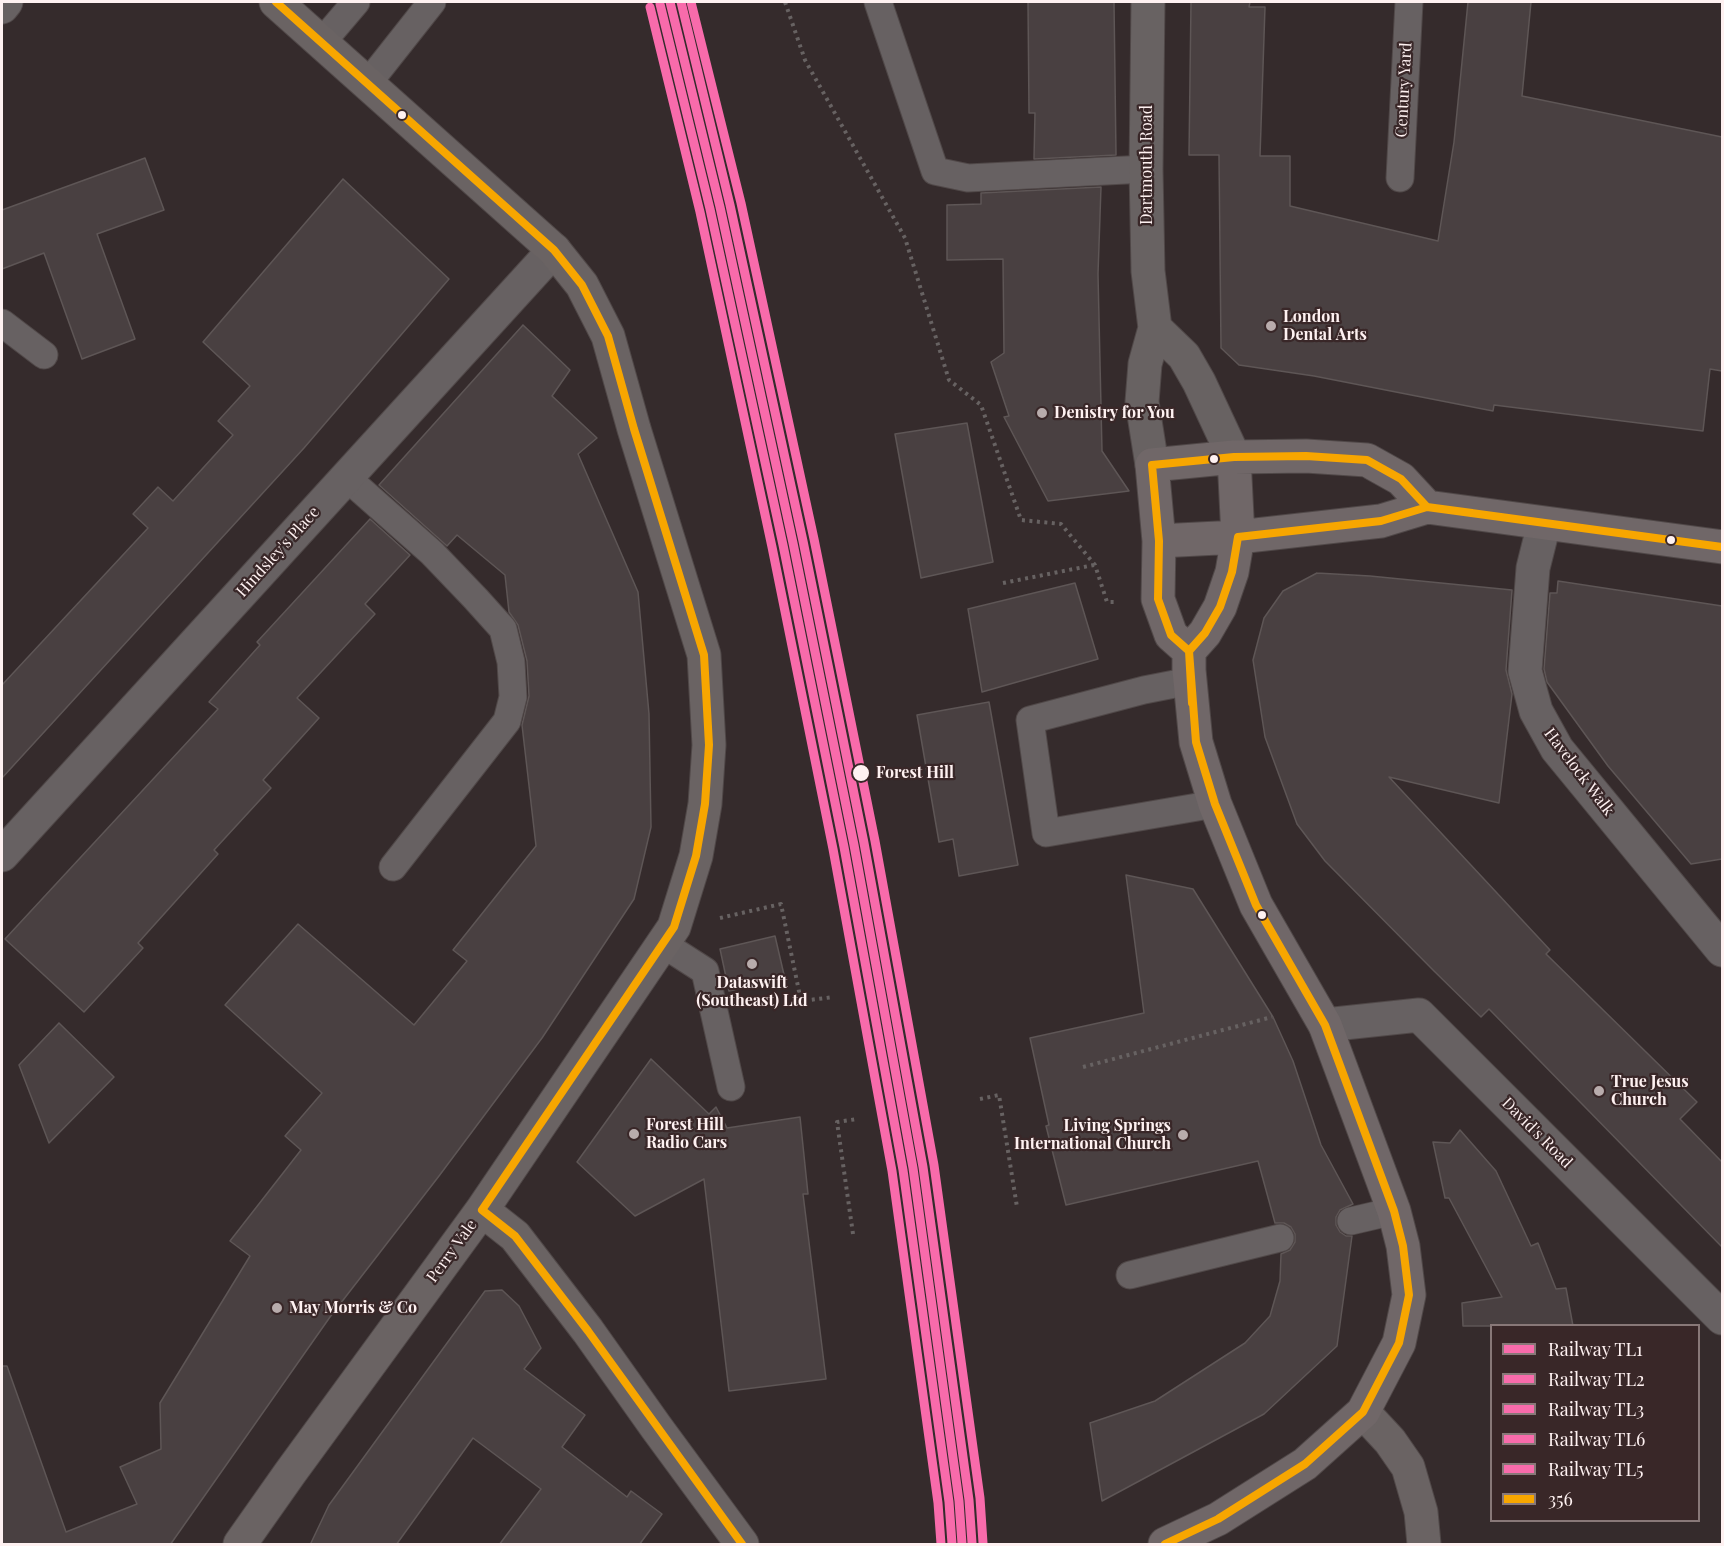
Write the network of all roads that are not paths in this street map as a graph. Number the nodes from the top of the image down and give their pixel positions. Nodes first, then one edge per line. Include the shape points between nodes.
1 (6, 2) edge
2 (276, 2) edge
3 (356, 2) edge
4 (432, 2) edge
5 (878, 2) edge
6 (1148, 2) edge
7 (1409, 2) edge
8 (2, 7) edge
9 (322, 42) junction
10 (368, 83) junction
11 (1146, 169) junction
12 (1400, 178) dead end
13 (554, 250) junction
14 (2, 323) edge
15 (1155, 328) junction
16 (44, 355) dead end
17 (1234, 457) junction
18 (1152, 465) junction
19 (346, 477) junction
20 (1427, 507) junction
21 (1544, 524) junction
22 (1238, 537) junction
23 (1159, 541) junction
24 (1722, 547) edge
25 (1189, 666) junction
26 (1215, 804) junction
27 (2, 855) edge
28 (393, 867) dead end
29 (669, 936) junction
30 (1722, 950) edge
31 (1319, 1016) junction
32 (731, 1087) dead end
33 (482, 1210) junction
34 (1394, 1211) junction
35 (1351, 1221) dead end
36 (1280, 1238) dead end
37 (1130, 1275) dead end
38 (1722, 1318) edge
39 (1363, 1412) junction
40 (240, 1545) edge
41 (742, 1545) edge
42 (1165, 1545) edge
43 (1424, 1545) edge

1 - 8 street
2 - 9 main road, Perry Vale
3 - 9 lane
4 - 10 lane
5 - 11 lane via 935,171 968,178
6 - 11 main road, Dartmouth Road
7 - 12 lane, Century Yard
9 - 10 main road, Perry Vale
10 - 13 main road, Perry Vale
11 - 15 main road, Dartmouth Road via 1148,271
13 - 19 street, Hindsley's Place
13 - 29 main road, Perry Vale via 582,285 608,336 704,655 709,745 705,804 696,856
14 - 16 lane
15 - 17 main road via 1184,356
15 - 18 main road, Dartmouth Road via 1145,364 1142,402
17 - 18 highway
17 - 20 highway via 1367,460 1401,479
17 - 22 highway
18 - 23 highway
19 - 27 street, Hindsley's Place
19 - 28 lane via 476,598 502,629 511,662 513,696 507,721
20 - 21 highway
20 - 22 highway via 1381,521
21 - 24 highway
21 - 30 street, Havelock Walk via 1533,568 1525,671 1536,711 1557,749
22 - 23 highway
22 - 25 highway via 1220,607
23 - 25 highway via 1158,599
25 - 26 highway via 1196,742
25 - 26 lane via 1144,690 1030,720 1046,833
26 - 31 highway via 1256,905
29 - 32 lane via 705,971
29 - 33 main road, Perry Vale
31 - 34 highway
31 - 38 street, David's Road via 1419,1015
33 - 40 main road, Perry Vale
33 - 41 main road via 515,1236 588,1330
34 - 35 lane
34 - 39 highway via 1409,1296 1399,1343
36 - 37 lane
39 - 42 highway via 1305,1464 1218,1519
39 - 43 main road via 1407,1467 1420,1512

